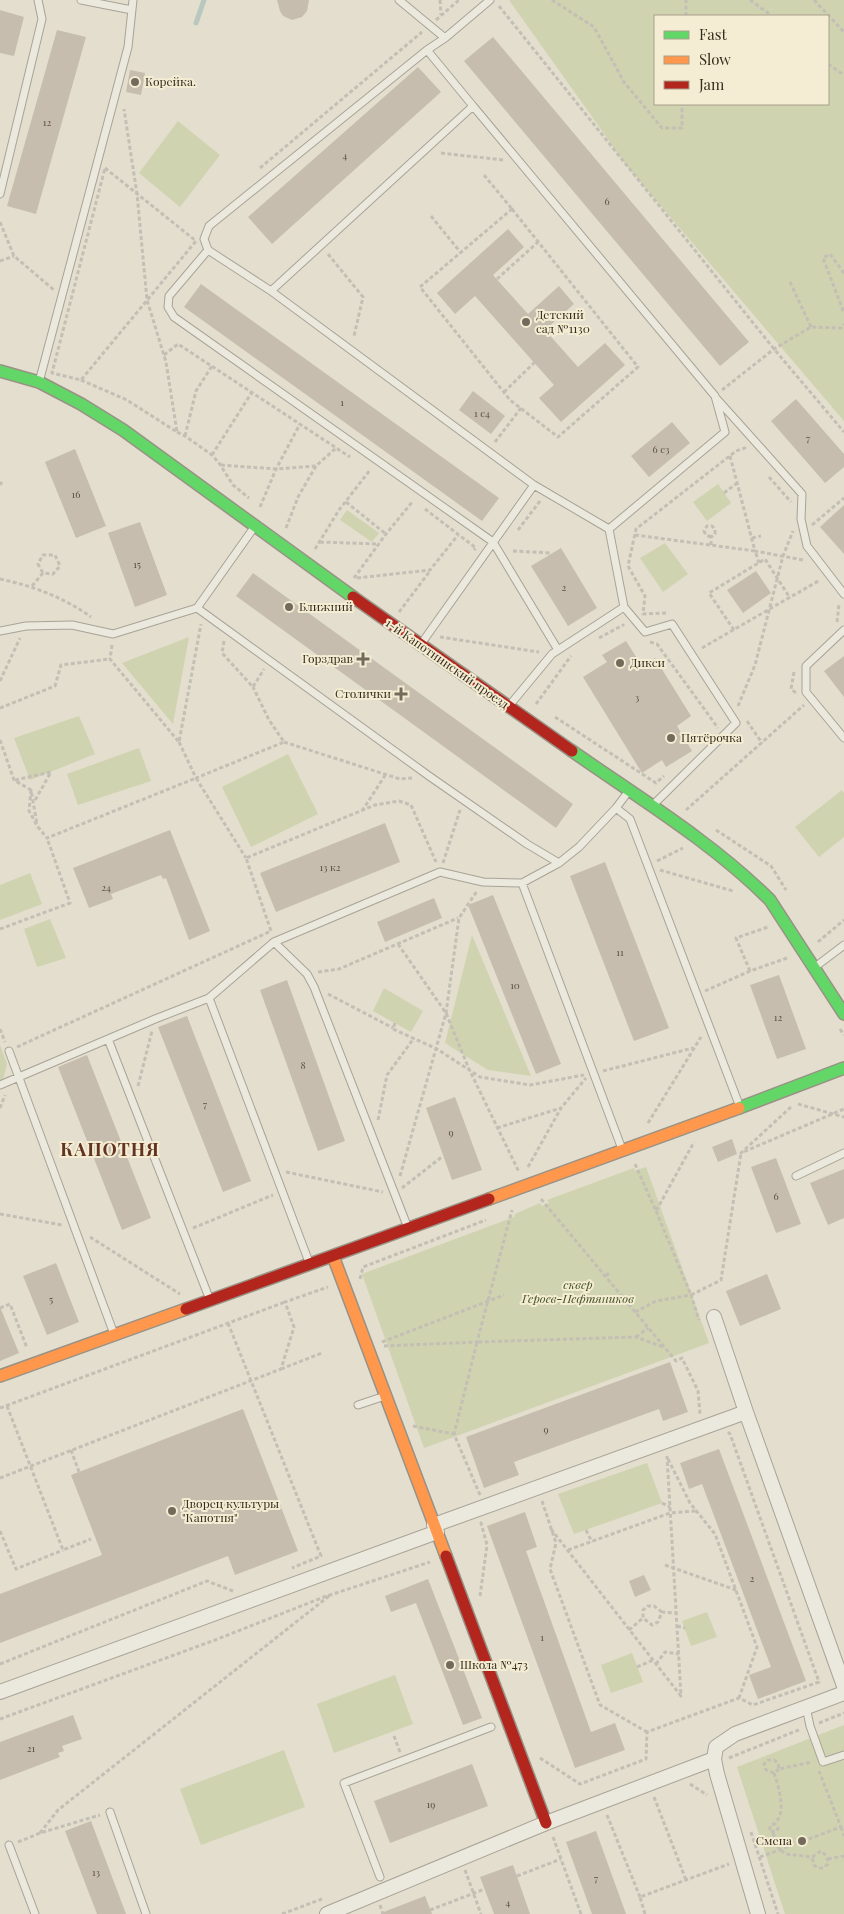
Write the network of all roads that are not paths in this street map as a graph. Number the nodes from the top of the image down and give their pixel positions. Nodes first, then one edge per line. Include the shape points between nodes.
1 (38, 0) edge
2 (81, 0) edge
3 (133, 0) edge
4 (399, 0) edge
5 (492, 0) edge
6 (110, 3) edge
7 (132, 10) junction
8 (445, 38) junction
9 (427, 50) junction
10 (473, 106) junction
11 (0, 194) edge
12 (208, 250) junction
13 (271, 291) junction
14 (0, 371) edge
15 (39, 382) junction
16 (715, 396) junction
17 (534, 485) junction
18 (255, 525) junction
19 (609, 528) junction
20 (493, 542) junction
21 (844, 594) edge
22 (624, 607) junction
23 (200, 610) junction
24 (844, 630) edge
25 (0, 631) edge
26 (420, 644) junction
27 (558, 650) junction
28 (508, 707) junction
29 (844, 738) edge
30 (629, 791) junction
31 (652, 807) junction
32 (616, 808) junction
33 (559, 863) junction
34 (522, 883) junction
35 (274, 942) junction
36 (844, 945) edge
37 (815, 967) junction
38 (209, 998) junction
39 (844, 1014) edge
40 (108, 1039) junction
41 (9, 1051) road end
42 (844, 1068) edge
43 (19, 1076) junction
44 (0, 1085) edge
45 (740, 1108) junction
46 (622, 1150) junction
47 (844, 1153) edge
48 (796, 1176) dead end
49 (408, 1228) junction
50 (332, 1256) junction
51 (310, 1264) junction
52 (210, 1300) junction
53 (714, 1317) dead end
54 (114, 1334) junction
55 (0, 1376) edge
56 (385, 1395) junction
57 (358, 1405) dead end
58 (746, 1412) junction
59 (436, 1528) junction
60 (844, 1686) edge
61 (0, 1692) edge
62 (844, 1694) edge
63 (806, 1707) junction
64 (491, 1727) dead end
65 (844, 1754) edge
66 (714, 1759) junction
67 (110, 1812) road end
68 (546, 1823) junction
69 (9, 1845) road end
70 (380, 1876) dead end
71 (35, 1914) edge
72 (146, 1914) edge
73 (327, 1914) edge
74 (758, 1914) edge

1 - 11 lane via 42,19
2 - 6 lane
3 - 7 lane
4 - 8 lane
5 - 8 lane
6 - 7 lane
7 - 15 lane via 128,47
8 - 9 lane
9 - 10 lane
9 - 12 lane via 209,226 204,239
10 - 13 lane
10 - 16 lane
12 - 13 lane
12 - 20 lane via 169,296 168,307 174,317
13 - 17 lane
14 - 15 street, 1-й Капотнинский проезд
15 - 18 street, 1-й Капотнинский проезд via 122,430
16 - 19 lane via 725,432
16 - 21 lane via 802,494 801,519 806,546
17 - 19 lane
17 - 20 lane
18 - 23 lane
18 - 26 street, 1-й Капотнинский проезд
19 - 22 lane
20 - 26 lane
20 - 27 lane
22 - 27 lane
22 - 31 lane via 645,632 672,624 736,723
23 - 25 lane via 113,634 72,625 26,626
23 - 33 lane via 429,776
24 - 29 lane via 806,666 806,692
26 - 28 street, 1-й Капотнинский проезд
27 - 28 lane
28 - 30 street, 1-й Капотнинский проезд
30 - 31 street, 1-й Капотнинский проезд
30 - 32 lane
31 - 37 street, 1-й Капотнинский проезд via 754,884 770,900
32 - 33 lane
32 - 45 lane via 630,819
33 - 34 lane
34 - 35 lane via 483,882 440,872
34 - 46 lane
35 - 38 lane
35 - 49 lane via 307,974 314,987
36 - 37 lane
37 - 39 street, 1-й Капотнинский проезд
38 - 40 lane
38 - 51 lane
40 - 43 lane
40 - 52 lane
41 - 43 lane
42 - 45 street
43 - 44 lane
43 - 54 lane
45 - 46 street
46 - 49 street
47 - 48 lane
49 - 50 street
50 - 51 street
50 - 56 street
51 - 52 street
52 - 54 street
53 - 58 street
54 - 55 street
56 - 57 lane
56 - 59 street
58 - 59 street
58 - 60 street
59 - 61 street via 421,1538
59 - 68 street
62 - 63 street
63 - 65 lane via 823,1762
63 - 66 street via 734,1734 716,1748
64 - 70 lane via 344,1783
66 - 68 street
66 - 74 street
67 - 72 lane
68 - 73 street
69 - 71 lane

